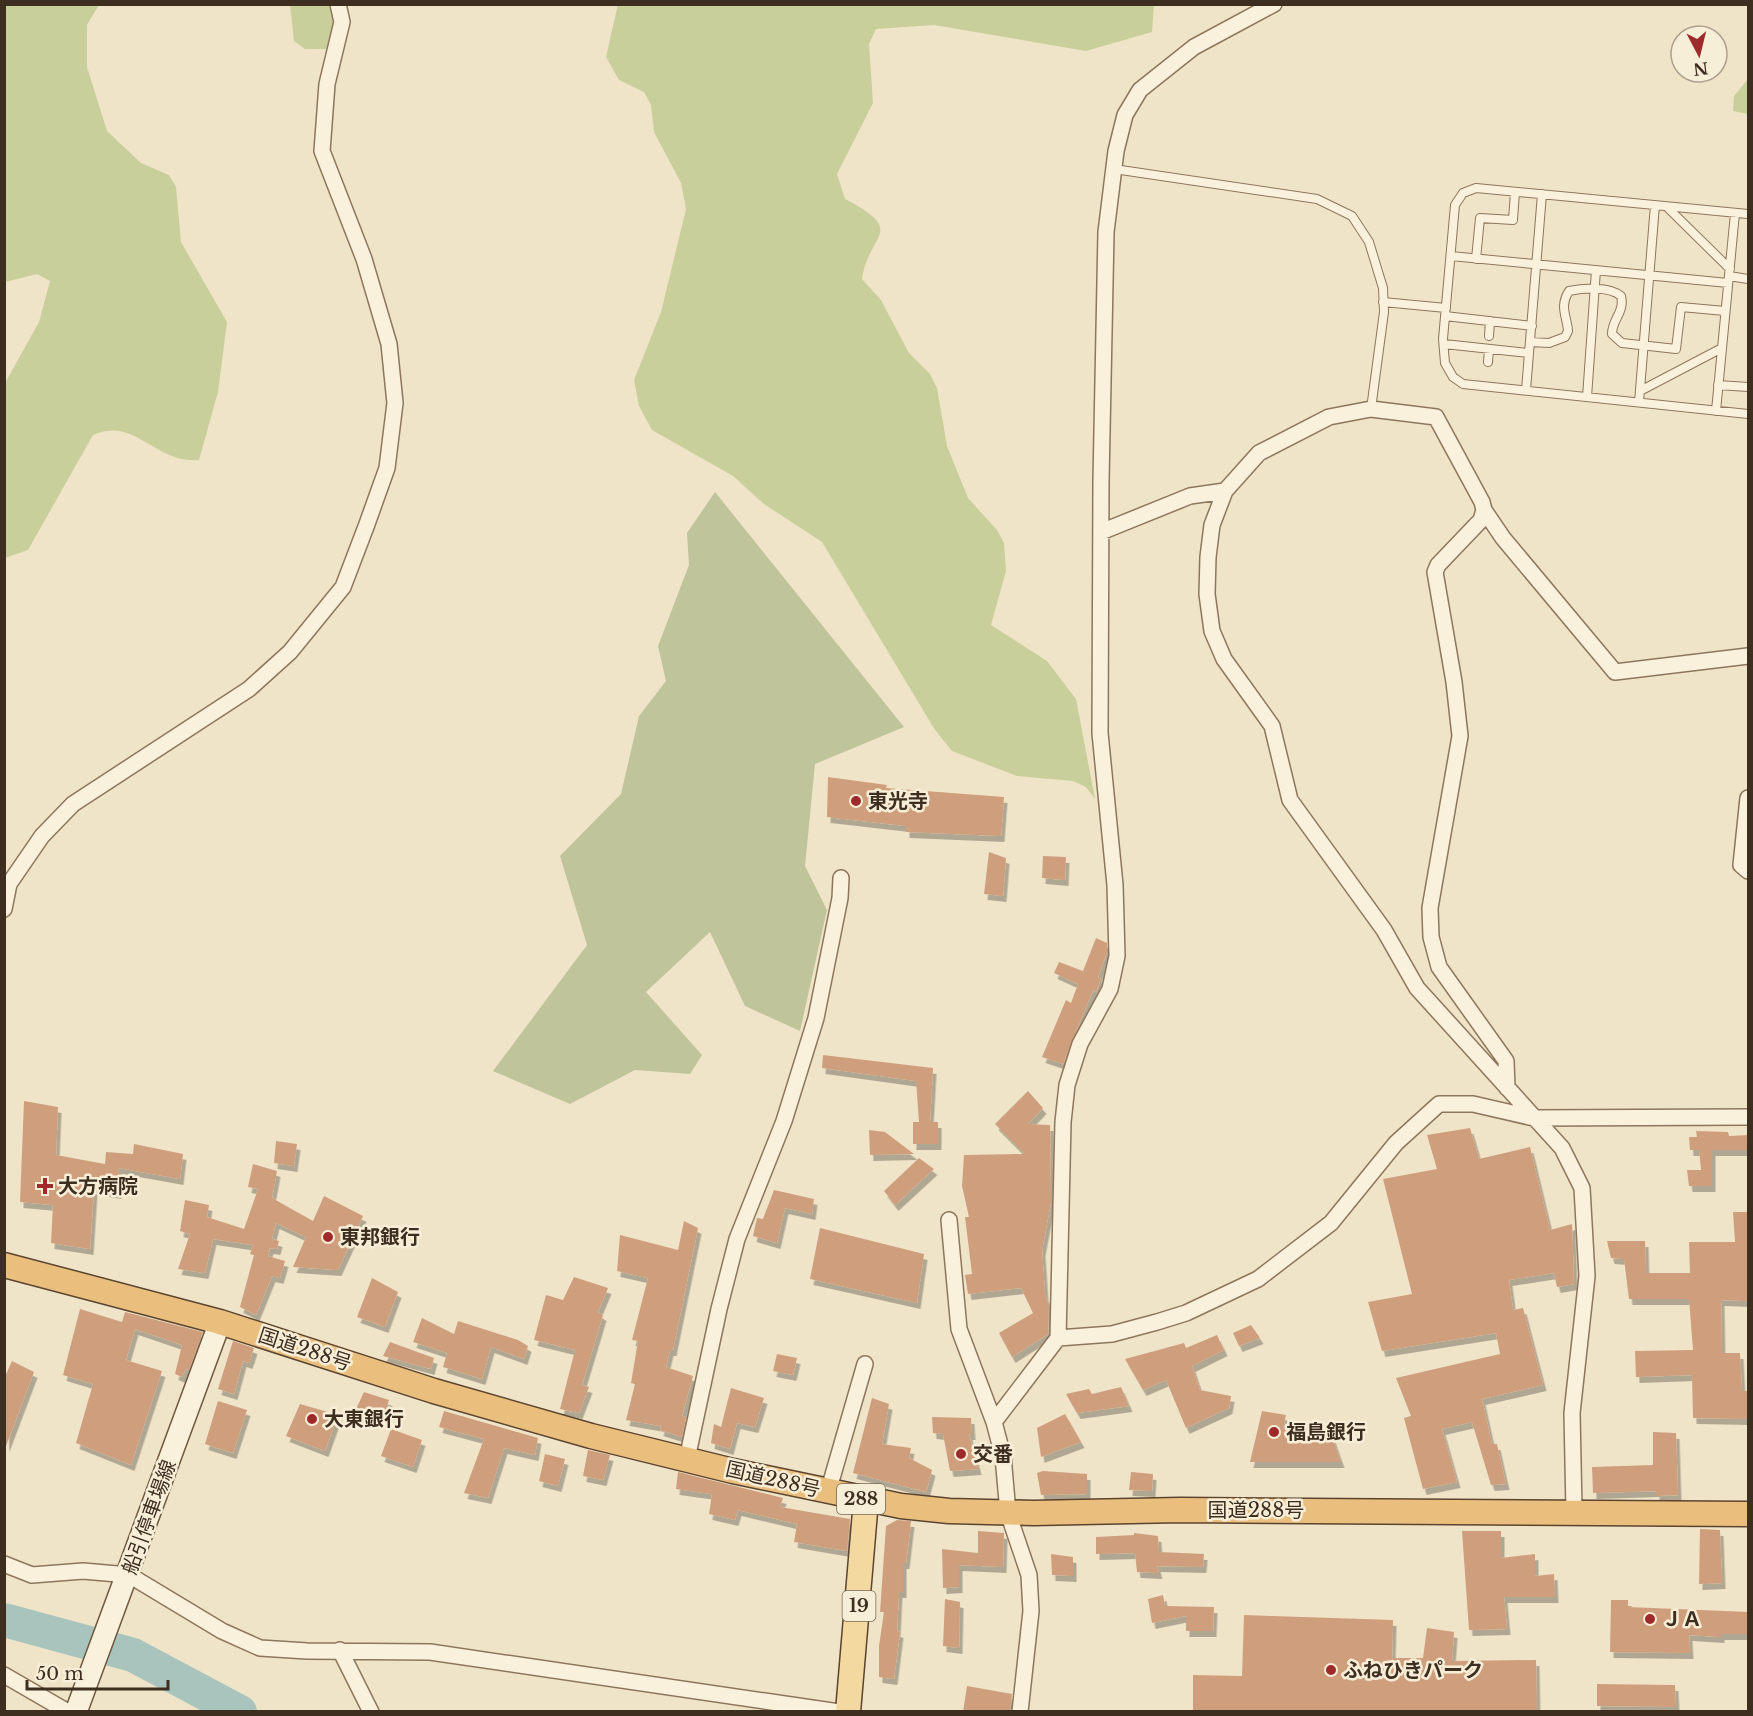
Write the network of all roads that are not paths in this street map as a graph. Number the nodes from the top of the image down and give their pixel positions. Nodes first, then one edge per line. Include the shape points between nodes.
1 (338, 4) edge
2 (1274, 4) edge
3 (1113, 168) junction
4 (1515, 192) junction
5 (1542, 195) junction
6 (1655, 205) junction
7 (1666, 206) junction
8 (1735, 213) junction
9 (1749, 214) edge
10 (1451, 256) junction
11 (1476, 259) junction
12 (1536, 264) junction
13 (1596, 270) junction
14 (1649, 275) junction
15 (1729, 276) junction
16 (1749, 279) edge
17 (1595, 290) junction
18 (1383, 302) junction
19 (1725, 311) junction
20 (1446, 312) junction
21 (1490, 321) junction
22 (1532, 326) junction
23 (1489, 336) dead end
24 (1530, 342) junction
25 (1444, 344) junction
26 (1643, 346) junction
27 (1722, 348) junction
28 (1489, 349) junction
29 (1529, 352) junction
30 (1488, 362) dead end
31 (1718, 385) junction
32 (1749, 387) edge
33 (1526, 390) junction
34 (1640, 391) junction
35 (1587, 397) junction
36 (1638, 402) junction
37 (1371, 409) junction
38 (1716, 411) junction
39 (1749, 414) edge
40 (1225, 491) junction
41 (1484, 510) junction
42 (1101, 532) junction
43 (1749, 656) edge
44 (1749, 798) edge
45 (1749, 871) edge
46 (842, 878) dead end
47 (4, 909) edge
48 (1507, 1088) junction
49 (1749, 1117) edge
50 (1534, 1118) junction
51 (949, 1220) dead end
52 (4, 1265) edge
53 (220, 1322) junction
54 (1058, 1338) junction
55 (865, 1364) dead end
56 (994, 1422) junction
57 (687, 1459) junction
58 (828, 1492) junction
59 (866, 1500) junction
60 (1574, 1511) junction
61 (1008, 1513) junction
62 (1749, 1514) edge
63 (4, 1564) edge
64 (129, 1575) junction
65 (340, 1650) junction
66 (4, 1675) edge
67 (75, 1707) edge
68 (371, 1712) edge
69 (839, 1712) edge
70 (848, 1712) edge
71 (1020, 1712) edge

1 - 47 street via 342,22 327,84 322,151 363,259 389,344 395,403 387,468 367,524 343,587 291,652 249,688 73,804 42,836 9,884
2 - 3 street via 1194,46 1140,90 1125,115
3 - 18 lane via 1317,199 1353,216 1369,242 1383,288
3 - 42 street via 1107,232
4 - 5 lane
4 - 10 lane via 1476,188 1463,193 1455,205
4 - 11 lane via 1513,220 1480,218
5 - 6 lane
5 - 12 lane
6 - 7 lane
6 - 14 lane
7 - 8 lane
7 - 15 lane
8 - 9 lane
8 - 15 lane
10 - 11 lane
10 - 20 lane
11 - 12 lane
12 - 13 lane
12 - 22 lane
13 - 14 lane
13 - 17 lane
14 - 15 lane
14 - 26 lane
15 - 16 lane
15 - 19 lane
17 - 24 lane via 1569,291 1564,298 1568,331 1565,338 1549,343
17 - 26 lane via 1621,296 1621,312 1612,325 1616,341
17 - 35 lane
18 - 20 lane
18 - 37 lane
19 - 26 lane via 1682,307 1676,349
19 - 27 lane
20 - 21 lane
20 - 25 lane
21 - 22 lane
21 - 23 lane
22 - 24 lane
24 - 29 lane
25 - 28 lane
25 - 33 lane via 1445,363 1453,377 1463,384
26 - 34 lane
27 - 31 lane
27 - 34 lane
28 - 29 lane
28 - 30 lane
29 - 33 lane
31 - 32 lane
31 - 38 lane
33 - 35 lane
34 - 36 lane
35 - 36 lane
36 - 38 lane
37 - 40 street via 1329,417 1259,453
37 - 41 street via 1436,417
38 - 39 lane
40 - 42 street via 1190,496
40 - 48 street via 1212,525 1208,557 1212,631 1224,659 1272,726 1290,800 1384,930 1417,988
41 - 43 street via 1615,672
41 - 48 street via 1481,520 1435,572 1460,736 1430,922 1439,967 1506,1061
42 - 54 street via 1100,733 1115,885 1117,956 1110,989 1080,1044 1067,1085
44 - 45 street via 1741,866
46 - 57 street via 816,1018 784,1121 737,1239
48 - 50 street
49 - 50 street
50 - 54 street via 1473,1104 1438,1104 1396,1143 1331,1223 1258,1279 1186,1313 1156,1322 1112,1334
50 - 60 street via 1562,1148 1582,1188 1587,1276 1572,1413
51 - 56 street via 958,1329
52 - 53 highway, 国道288号 / 288
53 - 57 highway, 国道288号 / 288 via 510,1414
53 - 64 main road, 船引停車場線
54 - 56 street
55 - 58 street
56 - 61 street via 1003,1456
57 - 58 highway, 国道288号 / 288
58 - 59 highway, 国道288号 / 288
59 - 61 highway, 国道288号 / 288
59 - 70 main road, 19
60 - 61 highway, 国道288号 / 288 via 1180,1509
60 - 62 highway, 国道288号 / 288
61 - 71 street via 1029,1575 1031,1611
63 - 64 street via 32,1575 83,1571
64 - 65 street via 222,1631 260,1648
64 - 67 main road, 船引停車場線
65 - 68 street
65 - 69 street via 430,1652
66 - 67 street

